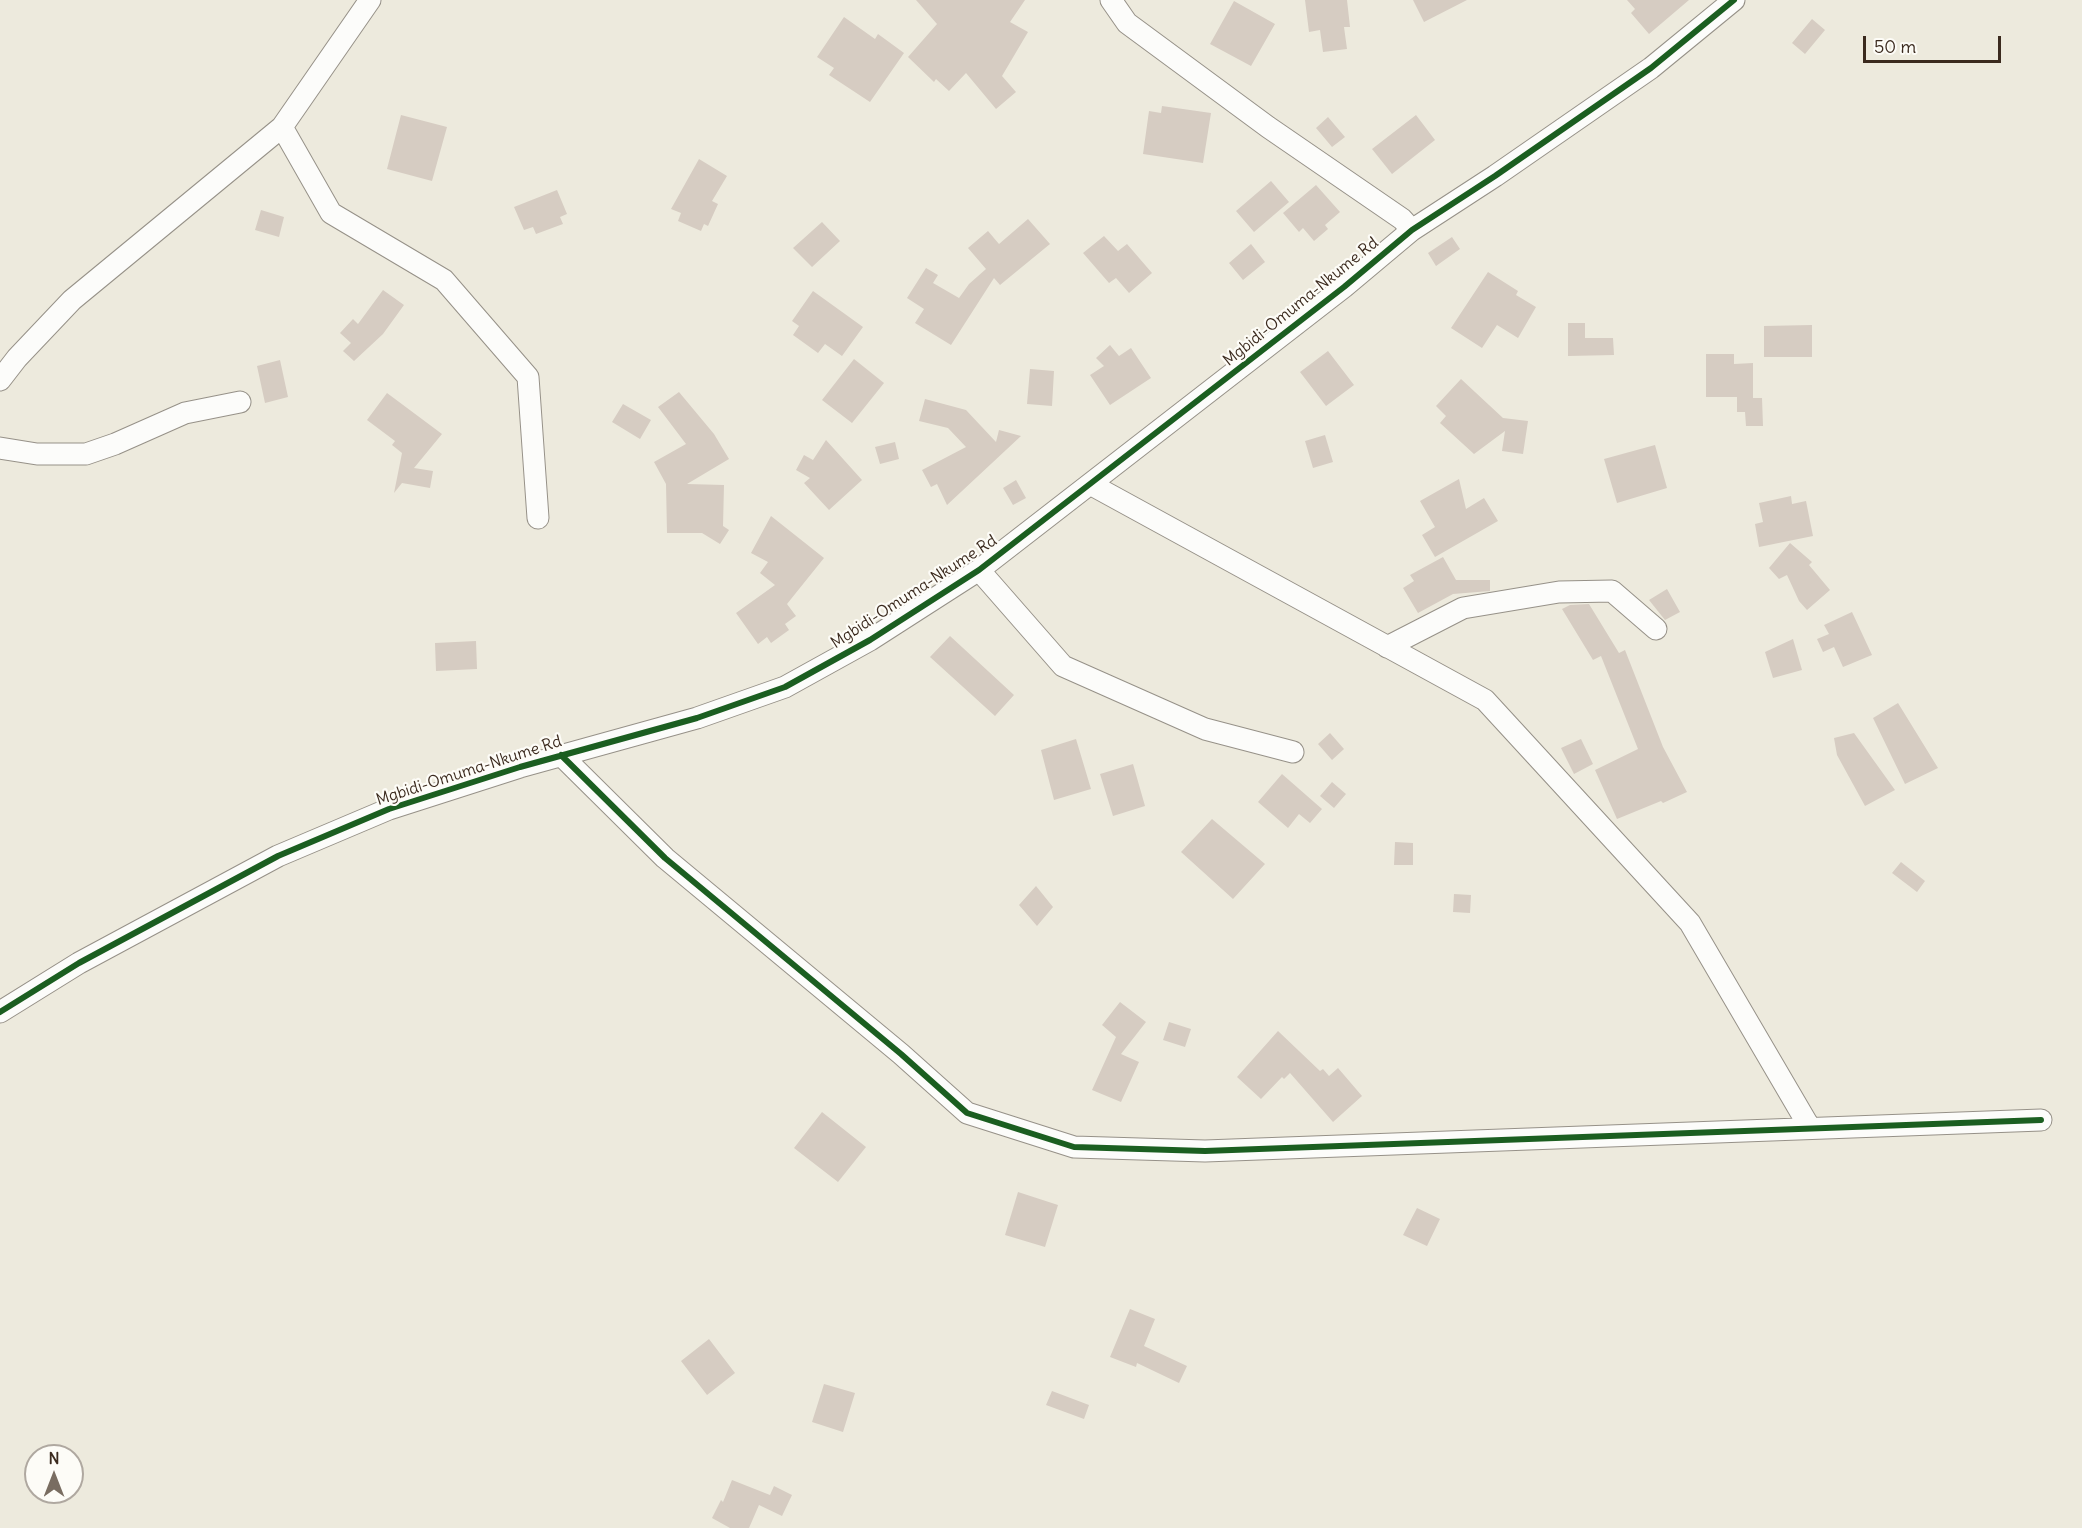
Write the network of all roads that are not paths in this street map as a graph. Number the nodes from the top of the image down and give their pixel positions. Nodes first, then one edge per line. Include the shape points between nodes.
1 (370, 0) edge
2 (1111, 0) edge
3 (1734, 0) edge
4 (282, 127) junction
5 (1412, 230) junction
6 (0, 380) edge
7 (240, 402) dead end
8 (0, 448) edge
9 (1090, 484) junction
10 (538, 518) dead end
11 (979, 570) junction
12 (1656, 629) dead end
13 (1387, 646) junction
14 (1293, 752) dead end
15 (561, 755) junction
16 (0, 1012) edge
17 (2041, 1120) dead end
18 (1810, 1128) junction

1 - 4 street
2 - 5 street via 1126,23 1402,219
3 - 5 street, Mgbidi-Omuma-Nkume Rd via 1651,68
4 - 6 street via 72,300
4 - 10 street via 331,213 444,280 528,377
5 - 9 street, Mgbidi-Omuma-Nkume Rd
7 - 8 street via 185,413 86,454 37,454
9 - 11 street, Mgbidi-Omuma-Nkume Rd
9 - 13 street
11 - 14 street via 1063,666 1205,729
11 - 15 street, Mgbidi-Omuma-Nkume Rd via 870,640 784,687 696,718
12 - 13 street via 1612,591 1559,592 1462,608
13 - 18 street via 1485,700 1690,923
15 - 16 street, Mgbidi-Omuma-Nkume Rd via 390,809 278,856 79,963
15 - 18 street via 665,858 967,1113 1074,1147 1205,1151
17 - 18 street

